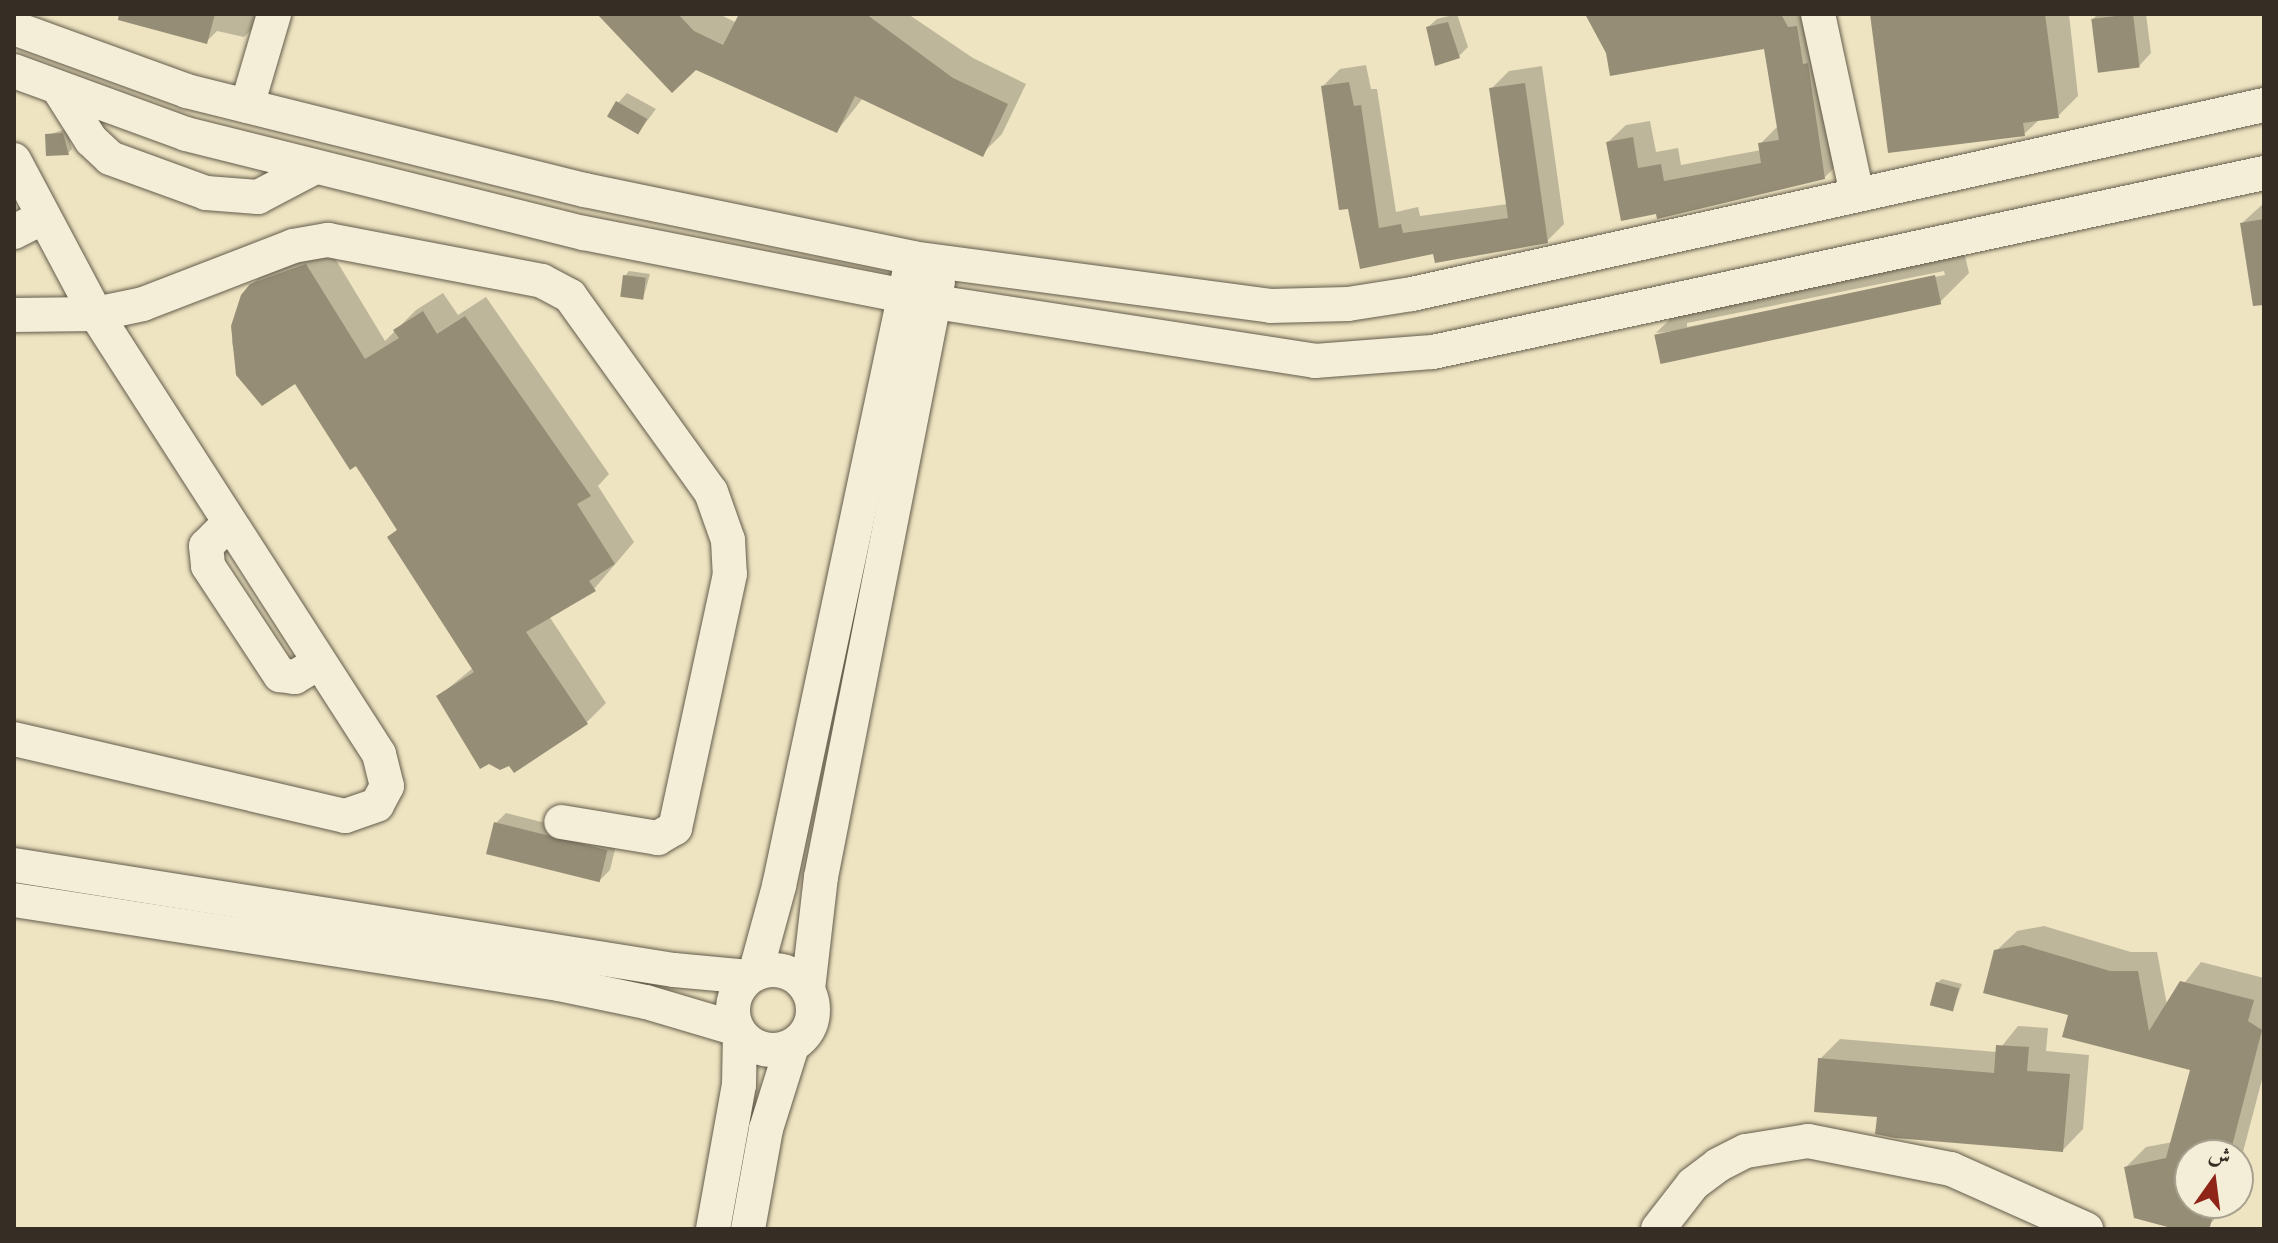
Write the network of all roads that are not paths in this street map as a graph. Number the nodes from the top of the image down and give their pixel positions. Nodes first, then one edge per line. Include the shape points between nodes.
1 (274, 14) edge
2 (1818, 14) edge
3 (14, 28) edge
4 (14, 71) edge
5 (60, 91) junction
6 (2264, 105) edge
7 (247, 106) junction
8 (14, 160) edge
9 (315, 167) junction
10 (2264, 173) edge
11 (1857, 195) junction
12 (14, 197) edge
13 (28, 224) edge
14 (927, 260) junction
15 (920, 300) junction
16 (1348, 304) junction
17 (96, 314) junction
18 (14, 315) edge
19 (1349, 362) junction
20 (14, 739) edge
21 (561, 822) dead end
22 (14, 865) edge
23 (14, 900) edge
24 (752, 975) junction
25 (808, 989) junction
26 (738, 1032) junction
27 (792, 1046) junction
28 (713, 1229) edge
29 (748, 1229) edge
30 (1658, 1229) edge
31 (2086, 1229) edge

1 - 7 street
2 - 11 street
3 - 7 street via 129,73
4 - 5 street
5 - 9 street via 186,134
5 - 9 street via 91,140 110,158 206,193 258,197
6 - 11 street
7 - 14 street via 585,190
8 - 13 street
9 - 15 street via 584,233
10 - 19 street via 1433,352
11 - 16 street
12 - 13 street
13 - 17 street
14 - 15 street
14 - 16 street via 1230,303
15 - 19 street via 1247,353
15 - 24 street via 779,886
15 - 25 street via 818,892
16 - 19 street
17 - 18 street
17 - 20 street via 387,774 377,805 357,816
17 - 21 street via 180,293 293,246 328,240 542,281 581,308 711,492 728,540 730,574 675,828 658,838
22 - 24 street via 674,970
23 - 26 street via 559,984 646,1002
24 - 25 street via 790,973
24 - 26 street via 733,1001
25 - 27 street via 813,1001 810,1028
26 - 27 street via 764,1050
26 - 28 street via 739,1085
27 - 29 street via 766,1129
30 - 31 street via 1693,1184 1718,1165 1746,1151 1808,1141 1951,1169

